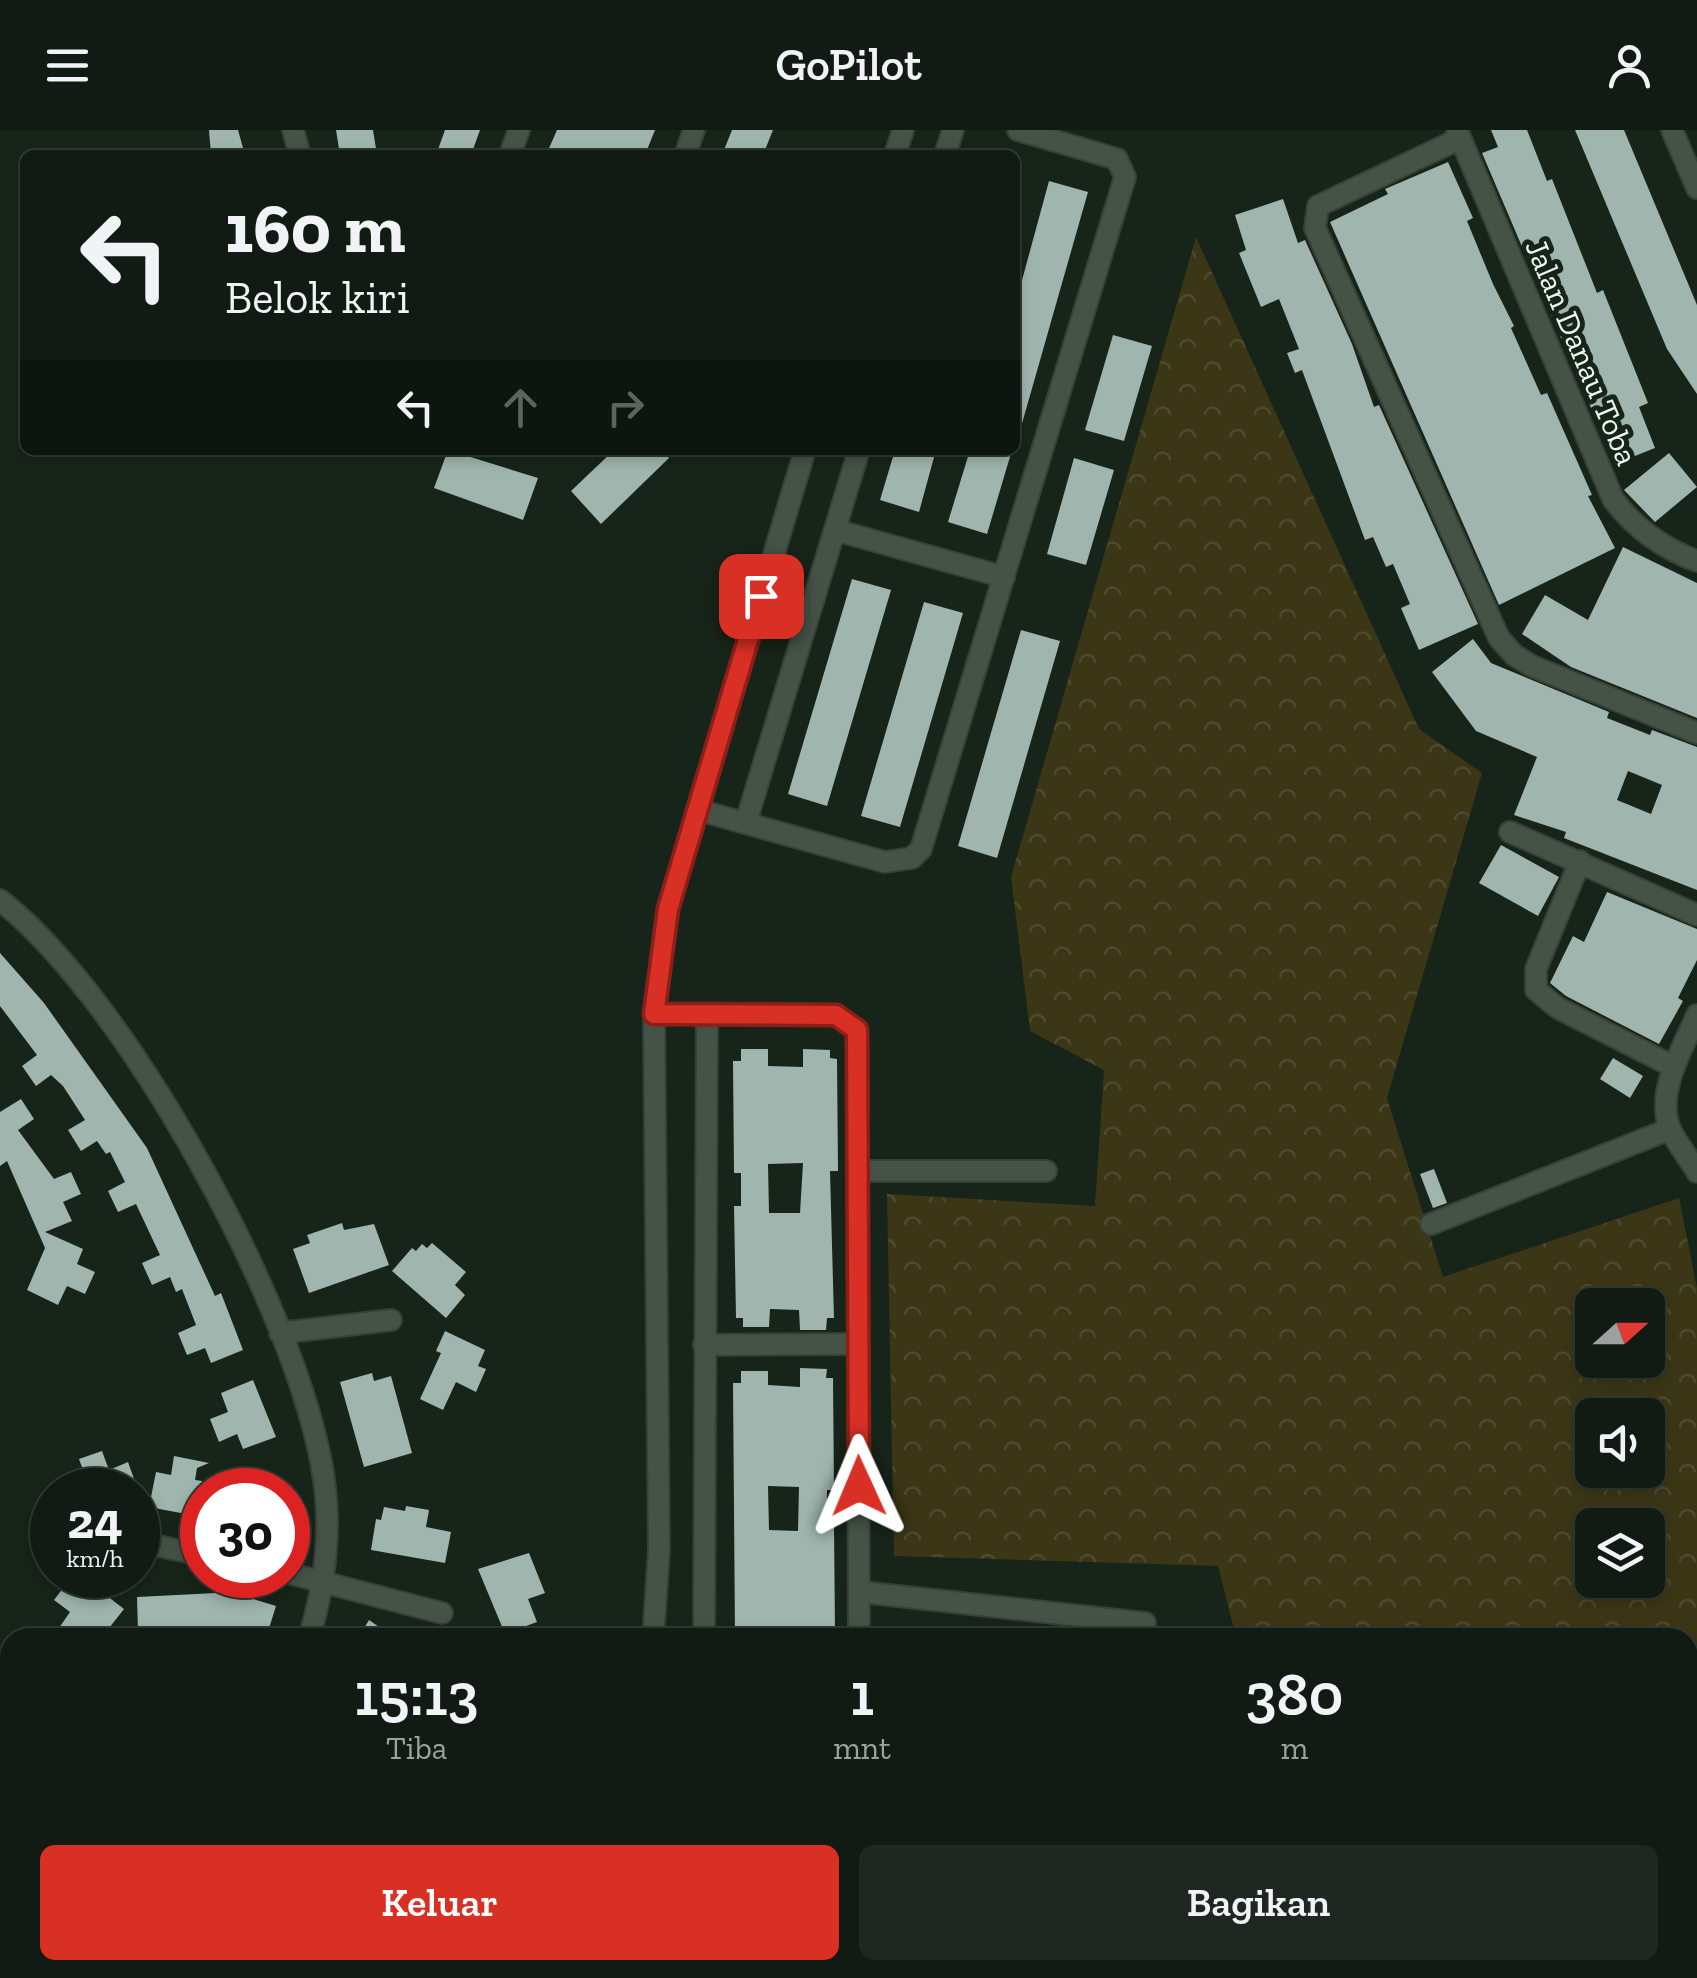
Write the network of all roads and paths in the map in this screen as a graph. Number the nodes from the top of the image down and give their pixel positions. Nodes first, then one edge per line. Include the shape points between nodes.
1 (1018, 130) edge
2 (1672, 130) edge
3 (1458, 134) edge
4 (1697, 188) edge
5 (804, 455) edge
6 (858, 455) edge
7 (835, 530) junction
8 (1697, 561) edge
9 (1004, 578) junction
10 (1697, 733) edge
11 (698, 810) junction
12 (746, 822) junction
13 (1510, 832) dead end
14 (1580, 861) junction
15 (0, 900) edge
16 (1697, 915) edge
17 (654, 1014) junction
18 (707, 1016) junction
19 (1697, 1016) edge
20 (1674, 1068) junction
21 (1670, 1129) junction
22 (860, 1171) junction
23 (1046, 1171) dead end
24 (1697, 1172) edge
25 (1431, 1224) dead end
26 (391, 1320) dead end
27 (280, 1333) junction
28 (856, 1344) junction
29 (704, 1345) junction
30 (310, 1578) edge
31 (322, 1581) junction
32 (861, 1592) junction
33 (442, 1614) dead end
34 (1145, 1623) dead end
35 (311, 1628) edge
36 (654, 1628) edge
37 (704, 1628) edge
38 (859, 1628) edge

1 - 9 street via 1117,159 1124,177
2 - 4 street
3 - 8 street, Jalan Danau Toba via 1613,499 1653,539
3 - 10 street via 1318,206 1315,228 1499,638 1532,666
5 - 11 street
6 - 7 street
7 - 9 street
7 - 12 street
9 - 12 street via 928,834 912,858 885,862
11 - 12 street
11 - 17 street via 668,909
13 - 14 street
14 - 16 street
14 - 20 street via 1536,968 1536,990
15 - 27 street via 58,954 171,1116 219,1198
17 - 18 street
17 - 36 street via 659,1551
18 - 22 street via 836,1015 850,1021 860,1046
18 - 29 street
19 - 20 street
20 - 21 street via 1666,1109
21 - 24 street
21 - 25 street
22 - 23 street
22 - 28 street
26 - 27 street
27 - 31 street via 323,1470 328,1518
28 - 29 street
28 - 32 street
29 - 37 street
30 - 31 street
31 - 33 street
31 - 35 street
32 - 34 street
32 - 38 street

